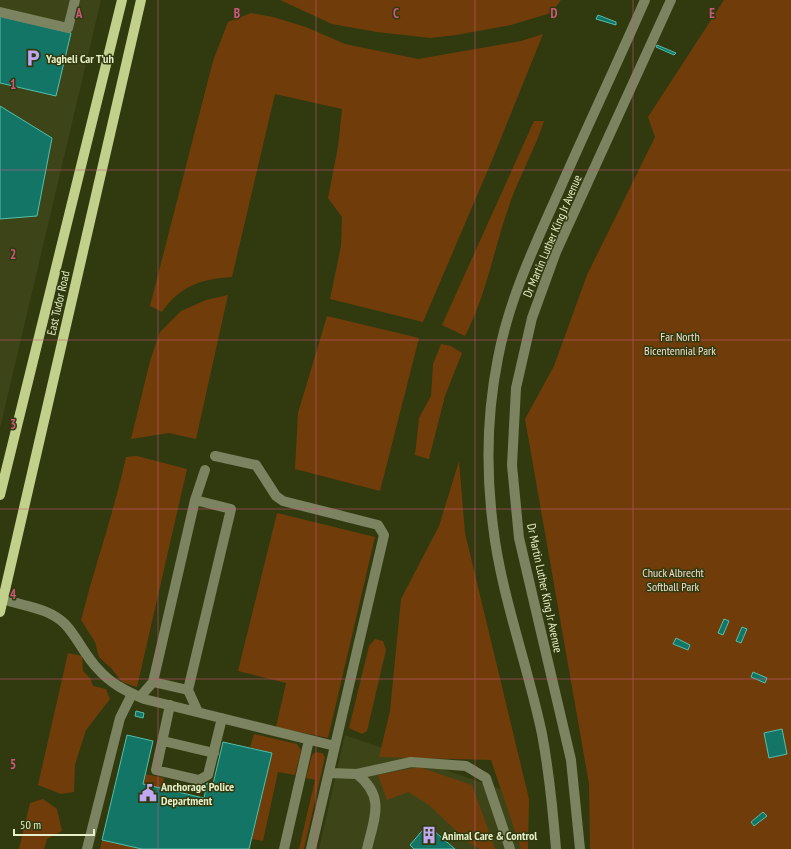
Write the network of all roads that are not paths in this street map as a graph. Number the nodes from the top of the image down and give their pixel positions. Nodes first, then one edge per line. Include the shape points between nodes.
1 (74, 0) edge
2 (122, 0) edge
3 (141, 0) edge
4 (645, 0) edge
5 (671, 0) edge
6 (0, 12) edge
7 (215, 456) dead end
8 (205, 470) dead end
9 (0, 495) edge
10 (195, 500) junction
11 (3, 599) junction
12 (0, 612) edge
13 (153, 682) junction
14 (188, 690) junction
15 (136, 695) junction
16 (170, 705) junction
17 (198, 712) junction
18 (222, 718) junction
19 (309, 740) junction
20 (163, 741) junction
21 (335, 746) junction
22 (214, 752) junction
23 (329, 773) junction
24 (357, 774) junction
25 (88, 849) edge
26 (284, 849) edge
27 (311, 849) edge
28 (367, 849) edge
29 (510, 849) edge
30 (556, 849) edge
31 (580, 849) edge

1 - 6 street via 68,28
2 - 9 main road, East Tudor Road
3 - 11 main road, East Tudor Road
4 - 30 street, Dr Martin Luther King Jr Avenue via 533,248 512,304 498,357 490,418 488,471 493,527 542,734 552,797
5 - 31 street, Dr Martin Luther King Jr Avenue via 556,252 532,318 516,388 512,465 518,538 571,760
7 - 21 street via 256,465 276,496 283,501 378,525 384,535
8 - 10 street
10 - 13 street
10 - 14 street via 232,509
11 - 12 main road, East Tudor Road
11 - 15 street via 45,610 65,624 97,668 120,689
13 - 14 street
13 - 15 street
14 - 17 street
15 - 16 street
15 - 25 street via 120,718
16 - 17 street
16 - 20 street
17 - 18 street
18 - 19 street
18 - 22 street
19 - 21 street
19 - 26 street
20 - 22 street
20 - 22 street via 156,770 199,780 208,775
21 - 23 street
23 - 24 street
23 - 27 street
24 - 28 street via 374,791 377,806
24 - 29 street via 411,762 466,766 486,778

